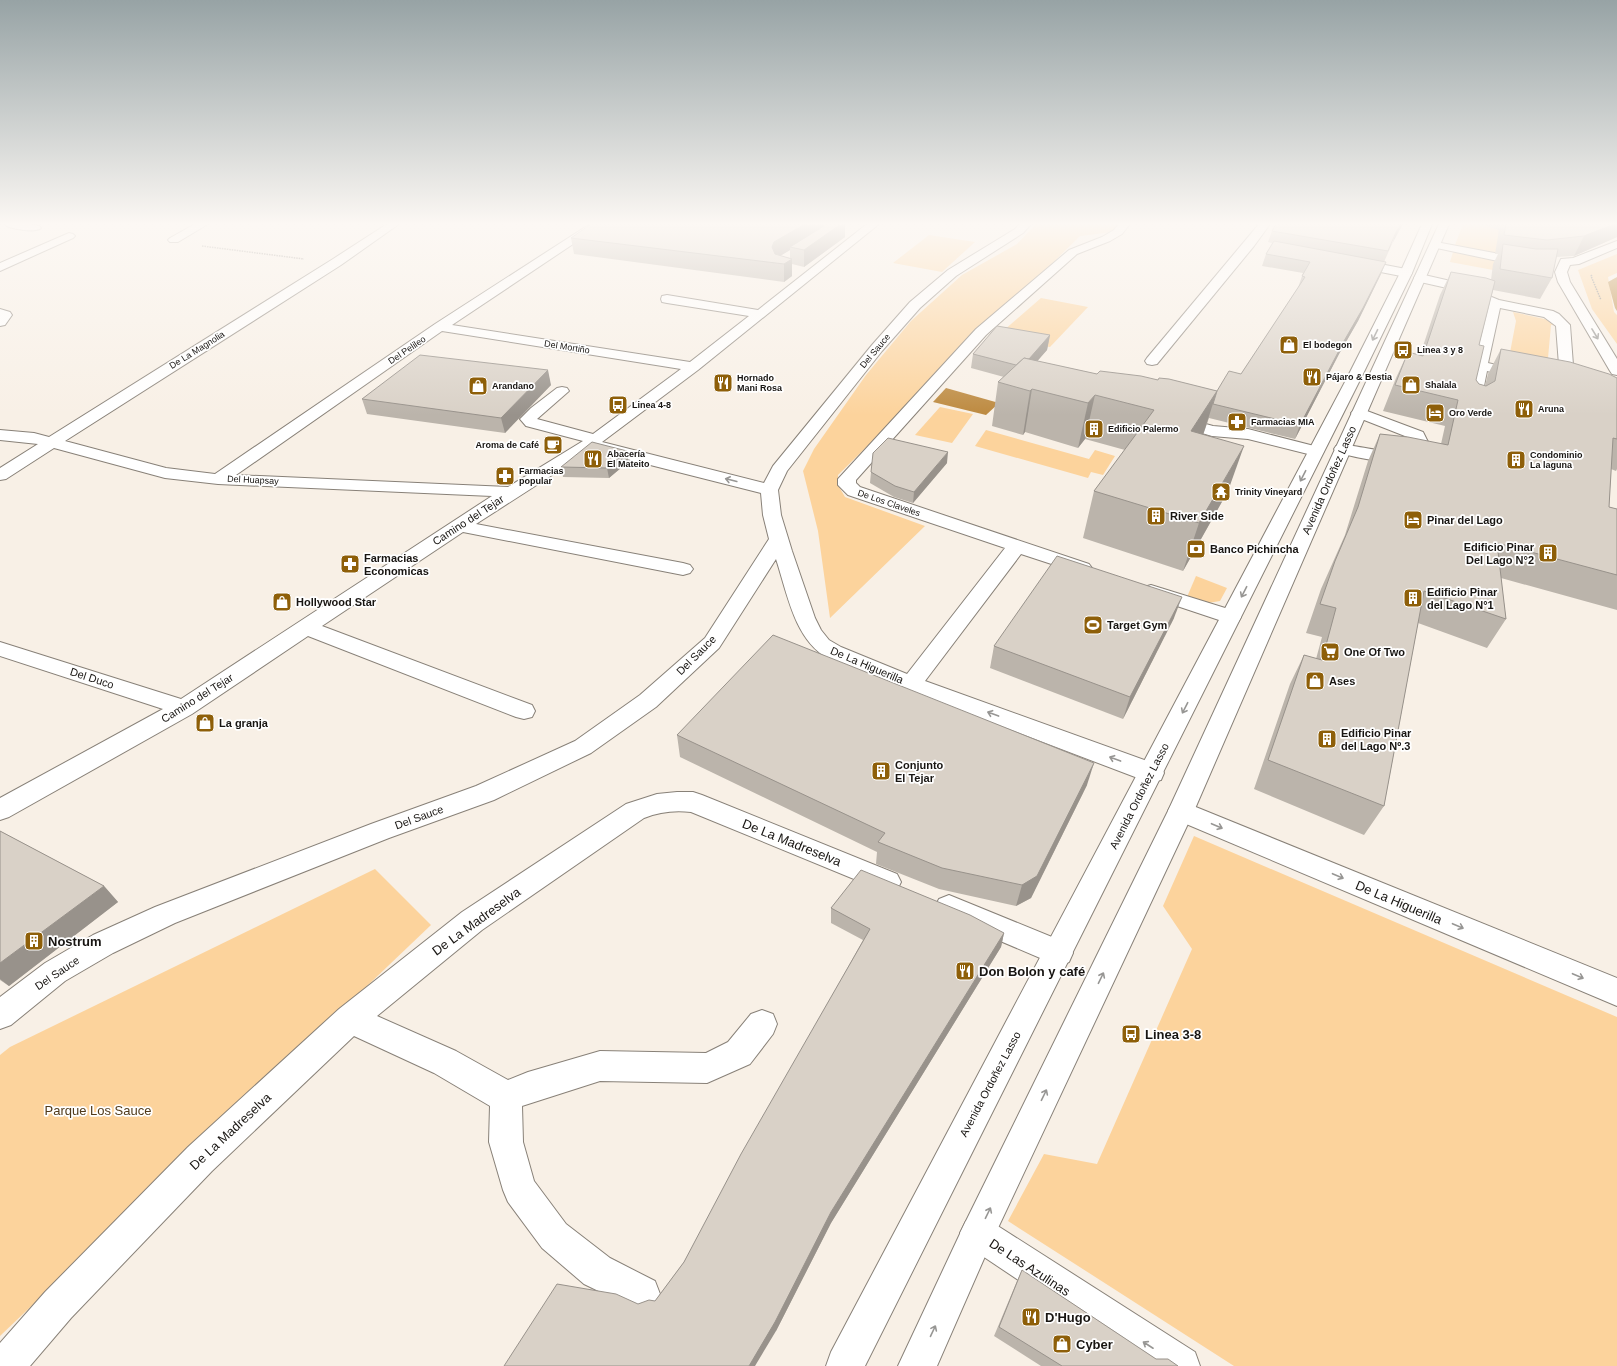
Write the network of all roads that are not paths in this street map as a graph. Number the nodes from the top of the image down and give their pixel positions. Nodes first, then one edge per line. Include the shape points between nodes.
1 (296, 288) edge
2 (500, 288) edge
3 (789, 288) edge
4 (935, 288) edge
5 (1032, 288) edge
6 (1213, 288) edge
7 (1406, 288) edge
8 (1408, 288) edge
9 (1456, 288) edge
10 (1569, 288) edge
11 (667, 299) dead end
12 (1495, 303) junction
13 (1581, 312) junction
14 (0, 313) edge
15 (761, 314) junction
16 (1548, 314) junction
17 (0, 322) edge
18 (440, 327) junction
19 (1152, 361) dead end
20 (1481, 365) junction
21 (693, 367) junction
22 (1617, 371) edge
23 (562, 391) dead end
24 (1472, 406) edge
25 (1359, 413) junction
26 (1165, 418) edge
27 (0, 434) edge
28 (52, 442) junction
29 (592, 442) junction
30 (1342, 449) junction
31 (1316, 451) junction
32 (0, 475) edge
33 (218, 479) junction
34 (769, 490) junction
35 (511, 492) junction
36 (460, 526) junction
37 (778, 540) junction
38 (1017, 546) junction
39 (683, 568) dead end
40 (1099, 574) edge
41 (1136, 586) edge
42 (1231, 617) junction
43 (305, 628) junction
44 (0, 649) edge
45 (912, 684) junction
46 (184, 708) junction
47 (524, 711) dead end
48 (1152, 772) junction
49 (0, 810) edge
50 (1182, 811) junction
51 (1058, 953) junction
52 (1617, 992) edge
53 (0, 1015) edge
54 (350, 1019) junction
55 (762, 1024) dead end
56 (506, 1096) junction
57 (978, 1233) junction
58 (642, 1294) dead end
59 (5, 1366) edge
60 (845, 1366) edge
61 (917, 1366) edge
62 (1181, 1366) edge

1 - 28 street, De La Magnolia
2 - 18 street, Del Pelileo
3 - 15 street, Camino del Tejar
4 - 34 street, Del Sauce via 915,305 877,348 779,470
5 - 38 street, De Los Claveles via 981,332 847,479 847,486 854,491
6 - 19 street
7 -> 31 street, Avenida Ordoñez Lasso
8 - 25 street, Avenida Ordoñez Lasso
9 - 12 street
10 - 13 street
11 - 15 street
12 - 16 street
12 - 20 street
13 - 16 street via 1557,311
13 -> 22 street
14 - 17 street via 5,315
15 - 21 street, Camino del Tejar
16 - 20 street via 1563,325 1565,385
18 - 21 street, Del Mortiño
18 - 33 street, Del Pelileo
20 - 24 street
21 - 29 street, Camino del Tejar
23 - 29 street via 528,419 532,423
25 - 30 street, Avenida Ordoñez Lasso
25 - 30 street via 1417,435 1422,444 1419,451 1415,456 1403,457
26 - 31 street via 1212,430 1248,434
27 - 28 street, Del Huapsay
28 - 32 street, De La Magnolia
28 - 33 street, Del Huapsay via 165,472
34 -> 29 street
29 - 35 street, Camino del Tejar
30 - 50 street, Avenida Ordoñez Lasso
31 -> 42 street, Avenida Ordoñez Lasso
33 - 35 street, Del Huapsay
34 - 37 street, De La Higuerilla
35 - 36 street, Camino del Tejar
36 - 39 street
36 - 43 street, Camino del Tejar
37 - 45 street, De La Higuerilla via 809,628 822,645 858,664
37 - 53 street, Del Sauce via 712,642 648,701 583,747 485,793 165,915 103,944 55,972
38 - 40 street, De Los Claveles
38 - 45 street
41 - 42 street
42 -> 48 street, Avenida Ordoñez Lasso
43 - 46 street, Camino del Tejar
43 - 47 street
44 - 46 street, Del Duco
48 -> 45 street, De La Higuerilla
46 - 49 street, Camino del Tejar
48 - 51 street, Avenida Ordoñez Lasso
50 -> 52 street, De La Higuerilla
57 -> 50 street, Avenida Ordoñez Lasso
51 - 54 street, De La Madreselva via 693,802 673,800 634,811 472,921
51 - 60 street, Avenida Ordoñez Lasso
54 - 56 street via 445,1062
54 - 59 street, De La Madreselva via 200,1159 58,1306
55 - 56 street via 739,1052 707,1068 600,1066
56 - 58 street via 506,1142 520,1190 554,1236 597,1271
61 -> 57 street, Avenida Ordoñez Lasso
62 -> 57 street, De Las Azulinas

